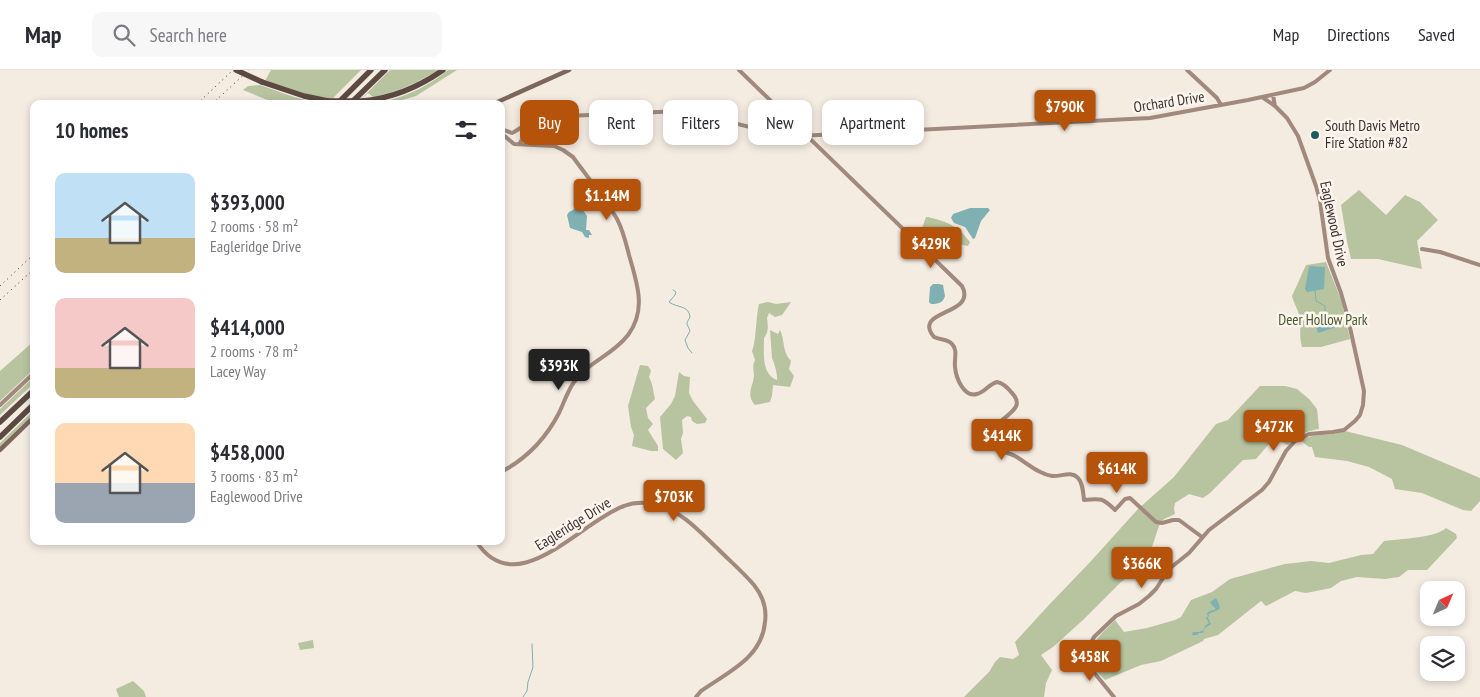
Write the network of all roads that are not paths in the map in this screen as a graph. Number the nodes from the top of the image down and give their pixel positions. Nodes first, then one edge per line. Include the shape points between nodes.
1 (236, 70) edge
2 (372, 70) edge
3 (384, 70) edge
4 (443, 70) edge
5 (569, 70) edge
6 (739, 70) edge
7 (1187, 70) edge
8 (1330, 70) edge
9 (561, 72) edge
10 (1273, 95) junction
11 (1262, 97) junction
12 (324, 100) edge
13 (340, 100) edge
14 (355, 100) edge
15 (368, 100) edge
16 (502, 100) edge
17 (770, 100) edge
18 (1221, 105) junction
19 (1275, 106) junction
20 (579, 115) edge
21 (748, 127) edge
22 (520, 128) edge
23 (505, 130) edge
24 (513, 132) junction
25 (520, 134) edge
26 (819, 135) junction
27 (505, 136) edge
28 (812, 136) edge
29 (509, 139) junction
30 (812, 141) edge
31 (519, 144) edge
32 (544, 145) edge
33 (816, 145) junction
34 (1422, 249) dead end
35 (1480, 265) edge
36 (30, 378) edge
37 (30, 394) edge
38 (0, 405) edge
39 (30, 408) edge
40 (30, 421) edge
41 (0, 422) edge
42 (0, 437) edge
43 (0, 450) edge
44 (505, 469) edge
45 (1202, 537) junction
46 (479, 545) edge
47 (696, 697) edge
48 (1114, 697) edge

1 - 12 highway, bridge via 294,93
2 - 13 highway
3 - 14 highway
4 - 15 highway, bridge via 408,90
5 - 9 main road
6 - 17 main road
7 - 18 main road
8 - 10 main road, Orchard Drive via 1307,87
9 - 16 main road
10 - 11 main road, Orchard Drive
10 - 19 main road
11 - 18 main road, Orchard Drive
11 - 19 main road, Eaglewood Drive
18 - 26 main road, Orchard Drive via 1142,119
19 - 45 main road, Eaglewood Drive via 1298,136 1316,186 1328,258 1344,301 1364,402 1360,415 1347,428 1309,434 1294,441 1262,490
20 - 21 main road, Orchard Drive via 684,111
22 - 24 main road, Orchard Drive
23 - 24 main road
24 - 25 main road
24 - 29 main road
26 - 28 main road, Orchard Drive
26 - 33 main road
27 - 29 main road
29 - 31 main road
30 - 33 main road
32 - 44 main road via 569,154 614,214 635,278 639,306 626,338 583,371 572,385 546,435 528,454
33 - 45 main road via 961,285 964,291 962,303 935,317 930,329 934,337 950,342 954,347 956,373 966,392 979,394 997,382 1015,396 1016,408 994,430 996,445 1047,475 1075,476 1082,483 1084,500 1102,498 1115,510 1129,498 1155,521 1179,520
34 - 35 main road
36 - 38 main road
37 - 41 highway
39 - 42 highway
40 - 43 main road
45 - 48 main road, Eaglewood Drive via 1190,553 1167,572 1149,596 1113,618 1090,643 1087,656 1090,665
46 - 47 main road, Eagleridge Drive via 495,560 524,564 539,559 628,504 657,504 684,518 754,585 766,616 761,640 750,656

